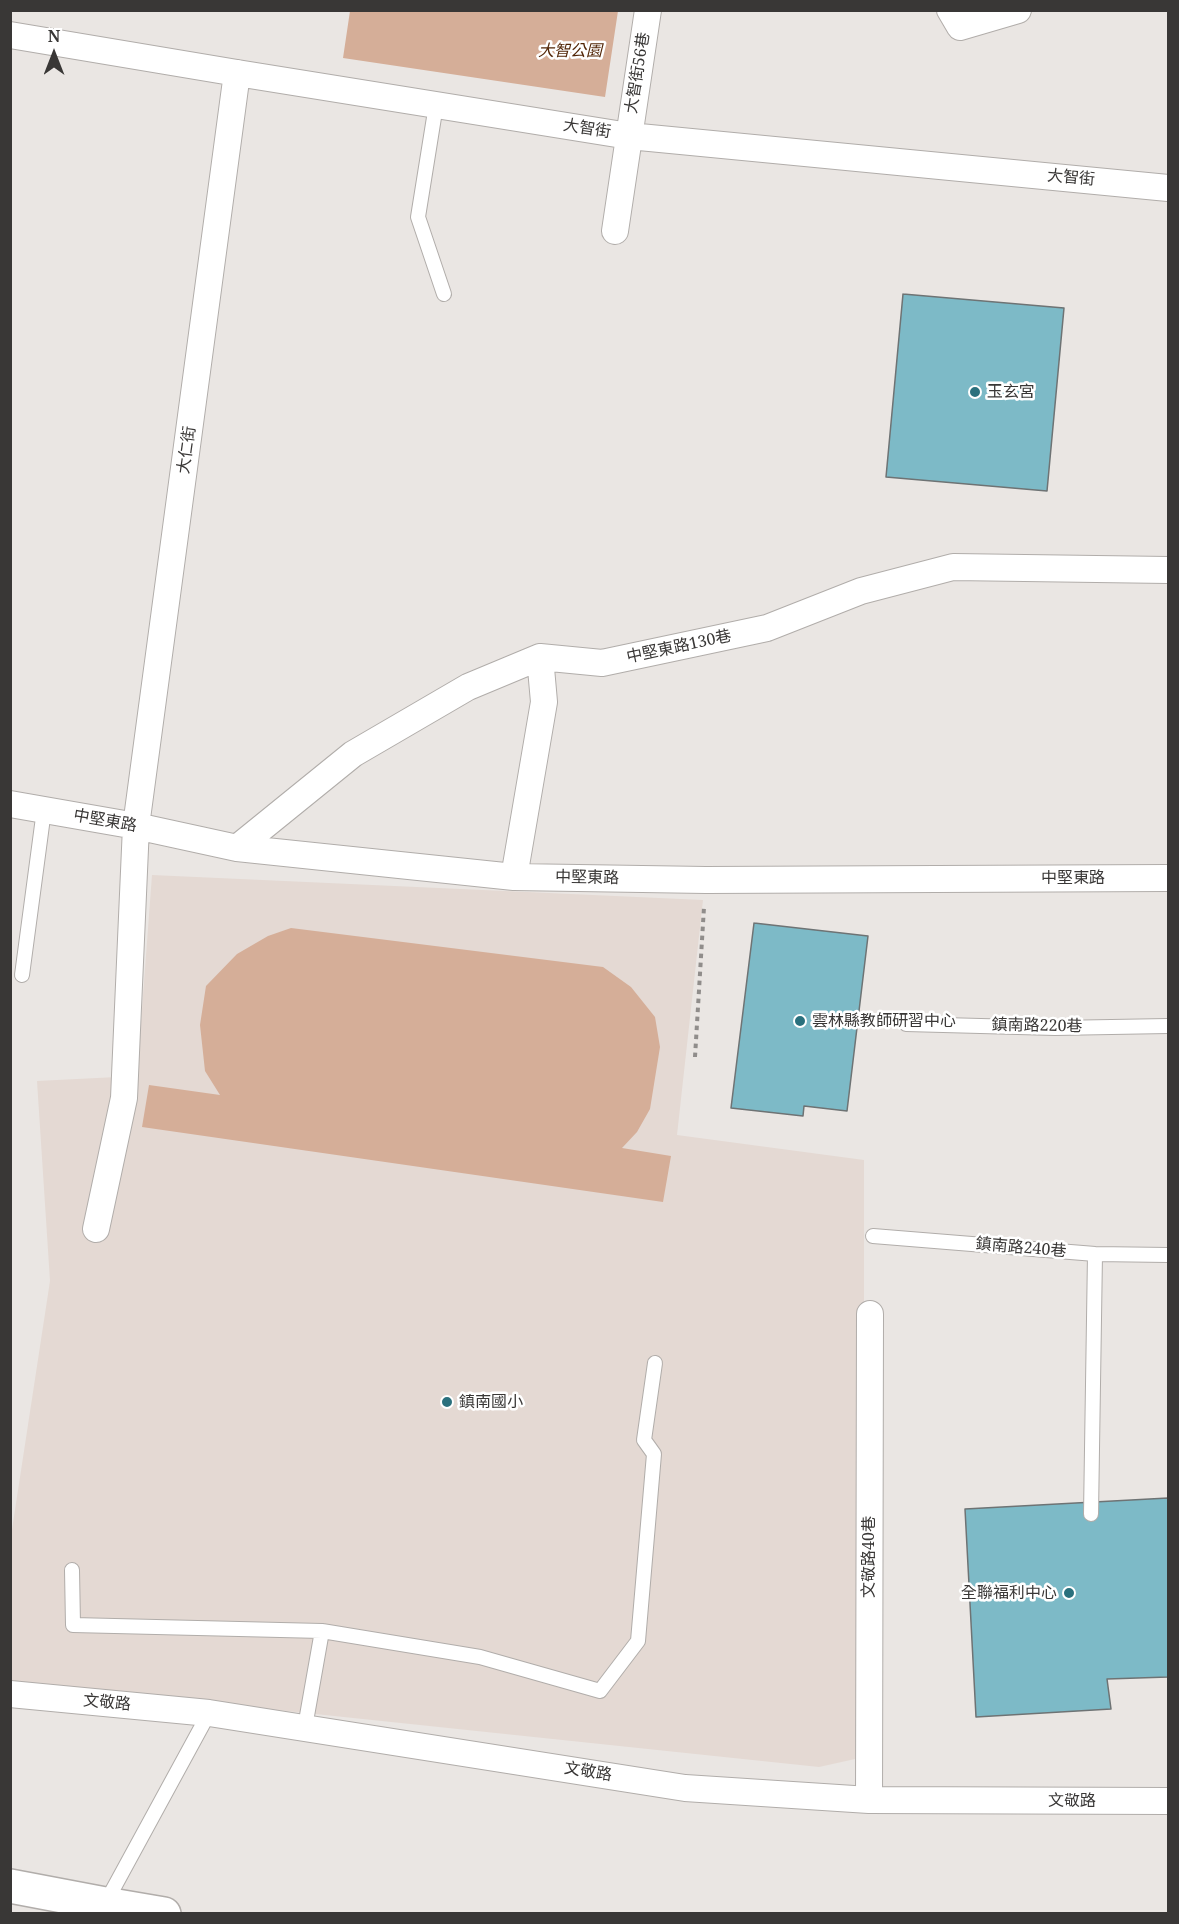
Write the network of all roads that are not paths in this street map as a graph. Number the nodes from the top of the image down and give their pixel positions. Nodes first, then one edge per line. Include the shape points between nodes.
1 (648, 10) edge
2 (950, 10) edge
3 (1018, 10) edge
4 (10, 34) edge
5 (237, 73) junction
6 (436, 105) junction
7 (629, 136) junction
8 (1168, 188) edge
9 (615, 231) dead end
10 (444, 294) dead end
11 (1168, 570) edge
12 (540, 657) junction
13 (10, 804) edge
14 (44, 810) junction
15 (136, 826) junction
16 (237, 848) junction
17 (514, 877) junction
18 (1168, 878) edge
19 (22, 975) dead end
20 (906, 1024) dead end
21 (1168, 1026) edge
22 (96, 1229) dead end
23 (873, 1236) dead end
24 (1095, 1254) junction
25 (1168, 1255) edge
26 (870, 1314) dead end
27 (655, 1363) dead end
28 (1091, 1514) dead end
29 (72, 1570) dead end
30 (322, 1631) junction
31 (10, 1694) edge
32 (209, 1713) junction
33 (305, 1727) junction
34 (869, 1800) junction
35 (1168, 1801) edge
36 (10, 1886) edge
37 (105, 1904) junction
38 (164, 1914) edge

1 - 7 street, 大智街56巷
2 - 3 street via 960,27
4 - 5 street, 大智街
5 - 6 street, 大智街
5 - 15 street, 大仁街
6 - 7 street, 大智街
6 - 10 lane via 418,217
7 - 8 street, 大智街
7 - 9 street, 大智街56巷
11 - 12 street, 中堅東路130巷 via 953,567 861,591 767,628 602,663
12 - 16 street, 中堅東路130巷 via 468,687 352,754
12 - 17 street via 544,702
13 - 14 street, 中堅東路
14 - 15 street, 中堅東路
14 - 19 lane
15 - 16 street, 中堅東路
15 - 22 street, 大仁街 via 124,1098
16 - 17 street, 中堅東路
17 - 18 street, 中堅東路
20 - 21 lane, 鎮南路220巷
23 - 24 lane, 鎮南路240巷
24 - 25 lane, 鎮南路240巷
24 - 28 lane
26 - 34 street, 文敬路40巷
27 - 30 lane via 644,1440 654,1455 638,1641 600,1691 480,1657
29 - 30 lane via 73,1625
30 - 33 lane
31 - 32 street, 文敬路
32 - 33 street, 文敬路
32 - 37 lane
33 - 34 street, 文敬路 via 685,1788
34 - 35 street, 文敬路
36 - 37 main road
37 - 38 main road

